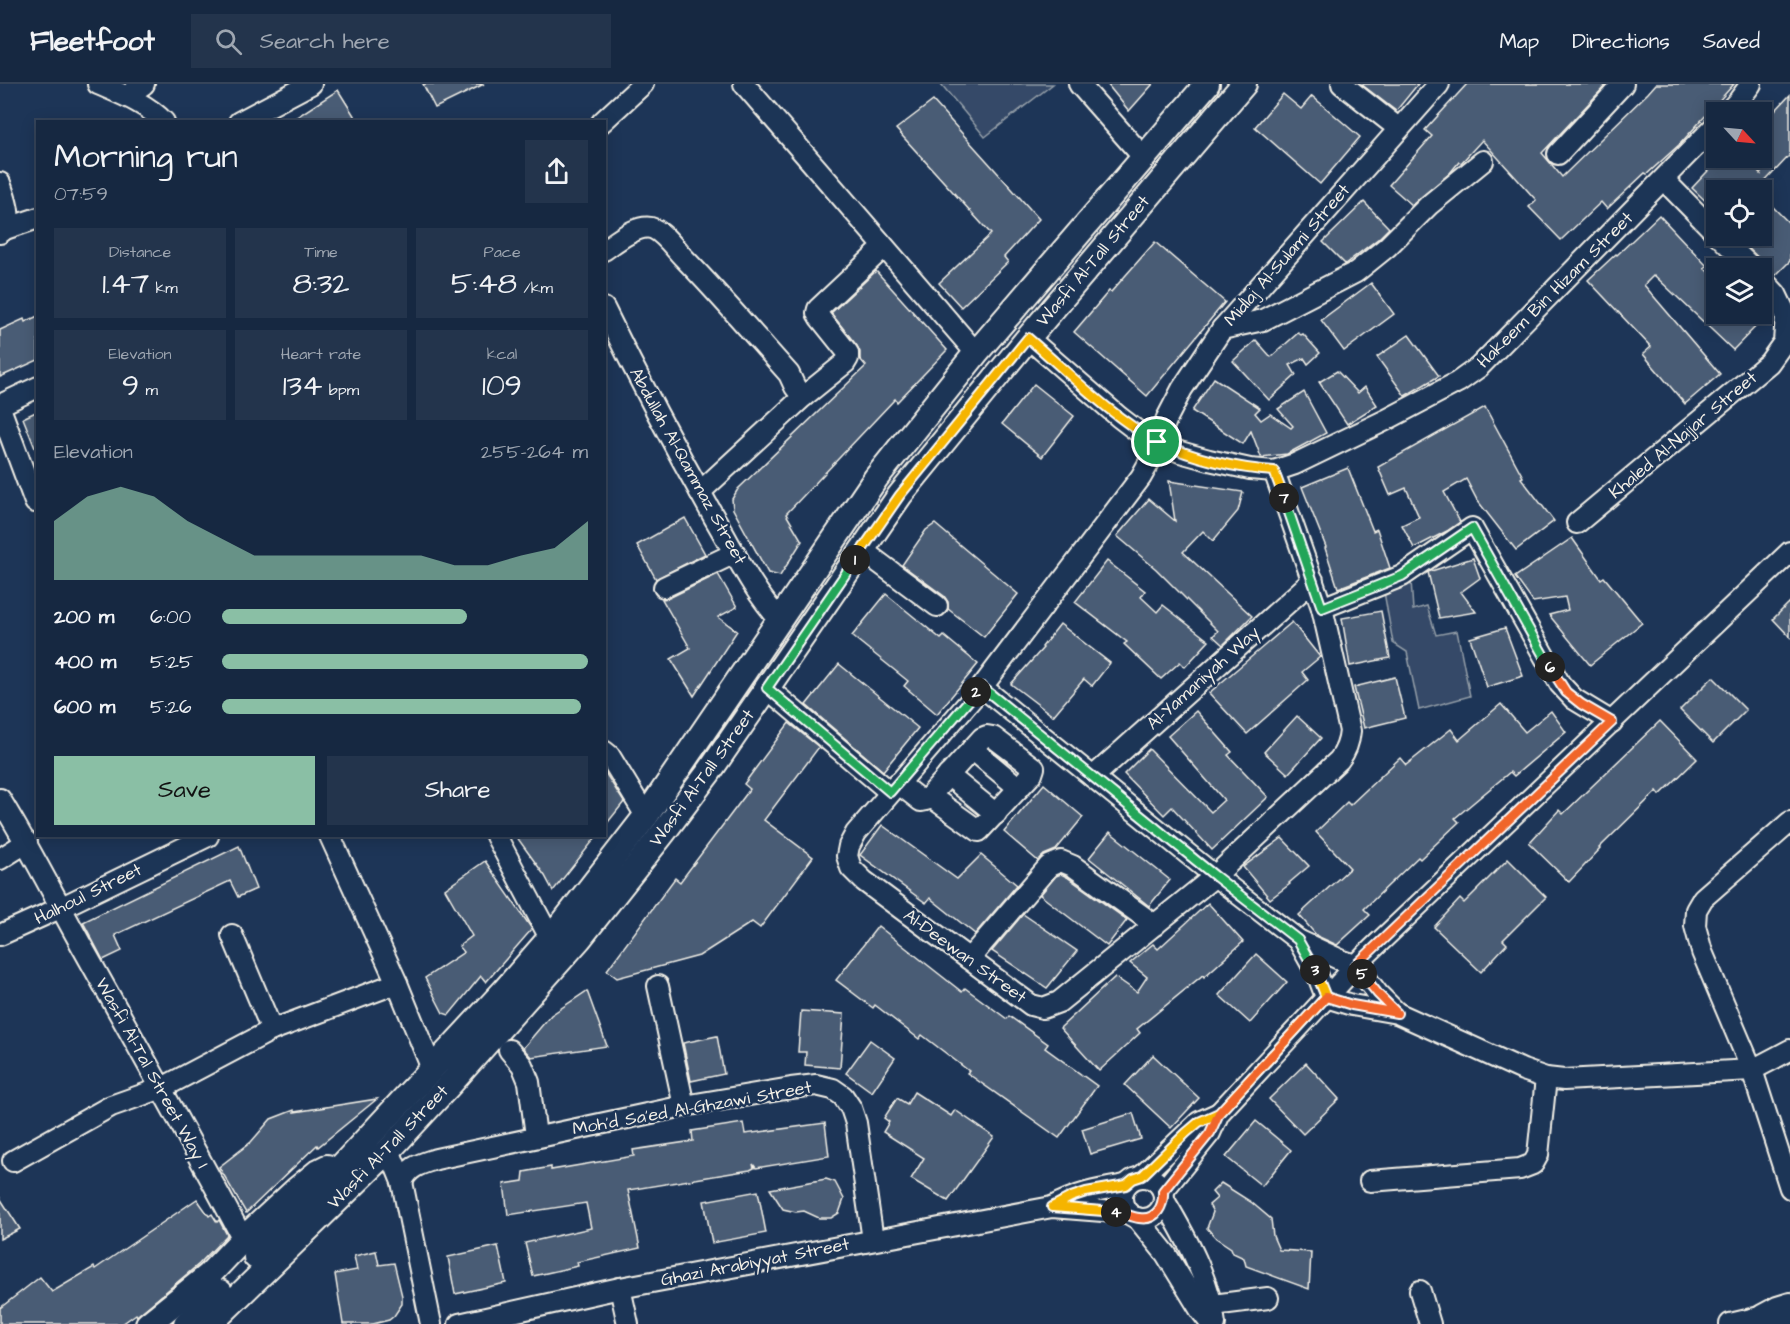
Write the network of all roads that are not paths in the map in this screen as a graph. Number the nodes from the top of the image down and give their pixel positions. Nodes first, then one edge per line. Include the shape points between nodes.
1 (98, 84) edge
2 (144, 84) edge
3 (311, 84) edge
4 (643, 84) edge
5 (744, 84) edge
6 (1079, 84) edge
7 (1207, 84) edge
8 (1244, 84) edge
9 (1342, 84) edge
10 (1439, 84) edge
11 (1623, 84) edge
12 (1761, 84) edge
13 (127, 96) junction
14 (1739, 99) edge
15 (162, 120) edge
16 (243, 120) edge
17 (604, 120) edge
18 (1398, 128) junction
19 (1706, 136) edge
20 (1558, 154) dead end
21 (1144, 158) junction
22 (1483, 161) dead end
23 (1664, 180) junction
24 (0, 183) edge
25 (36, 219) edge
26 (1706, 223) edge
27 (3, 231) edge
28 (1729, 246) edge
29 (884, 247) junction
30 (606, 249) edge
31 (1742, 258) edge
32 (1772, 290) edge
33 (606, 312) edge
34 (1222, 329) junction
35 (1028, 338) junction
36 (976, 353) junction
37 (36, 388) edge
38 (803, 397) junction
39 (0, 407) edge
40 (1157, 442) junction
41 (1274, 471) junction
42 (700, 492) junction
43 (35, 502) dead end
44 (1577, 523) dead end
45 (862, 550) junction
46 (1790, 552) edge
47 (735, 553) junction
48 (1313, 580) junction
49 (664, 587) dead end
50 (937, 606) dead end
51 (1322, 608) junction
52 (780, 620) junction
53 (982, 687) junction
54 (767, 688) junction
55 (1612, 722) junction
56 (606, 754) edge
57 (948, 776) junction
58 (1093, 777) junction
59 (894, 788) junction
60 (930, 796) junction
61 (0, 799) edge
62 (996, 814) junction
63 (646, 816) junction
64 (1790, 822) edge
65 (206, 837) edge
66 (330, 837) edge
67 (497, 837) edge
68 (27, 842) junction
69 (0, 859) edge
70 (1215, 876) junction
71 (60, 908) junction
72 (1155, 925) junction
73 (0, 935) edge
74 (232, 935) dead end
75 (550, 938) junction
76 (1298, 940) junction
77 (969, 959) junction
78 (1356, 965) junction
79 (397, 983) junction
80 (658, 986) dead end
81 (1326, 997) junction
82 (1397, 1013) junction
83 (272, 1030) junction
84 (508, 1050) dead end
85 (1790, 1050) edge
86 (432, 1069) junction
87 (1752, 1070) junction
88 (1546, 1078) junction
89 (162, 1088) junction
90 (684, 1106) junction
91 (1219, 1113) junction
92 (536, 1136) junction
93 (389, 1150) junction
94 (13, 1161) dead end
95 (360, 1162) junction
96 (1134, 1180) junction
97 (1370, 1181) dead end
98 (402, 1182) junction
99 (1790, 1188) edge
100 (1163, 1195) junction
101 (1052, 1207) junction
102 (1133, 1216) junction
103 (295, 1229) junction
104 (243, 1239) junction
105 (873, 1240) junction
106 (620, 1288) junction
107 (1420, 1291) dead end
108 (1268, 1298) dead end
109 (1790, 1303) edge
110 (1760, 1317) junction
111 (1213, 1318) edge
112 (1790, 1318) edge
113 (148, 1324) edge
114 (186, 1324) edge
115 (210, 1324) edge
116 (233, 1324) edge
117 (431, 1324) edge
118 (459, 1324) edge
119 (628, 1324) edge
120 (1430, 1324) edge
121 (1730, 1324) edge

1 - 13 street
2 - 13 street
3 - 16 street
4 - 17 street
5 - 29 street
6 - 21 street
7 - 21 main road, Wasfi Al-Tall Street
8 - 35 main road, Wasfi Al-Tall Street
9 - 18 street
10 - 18 street, Midlaj Al-Sulami Street
11 - 20 street
12 - 14 street
13 - 15 street
18 - 34 street, Midlaj Al-Sulami Street
19 - 23 street, Hakeem Bin Hizam Street
21 - 36 main road, Wasfi Al-Tall Street
22 - 34 street via 1356,272 1263,320
23 - 26 street
23 - 41 street, Hakeem Bin Hizam Street via 1479,367 1386,420
24 - 27 street via 8,210
25 - 27 street
28 - 31 street
29 - 36 street
29 - 38 street via 818,309 820,318 848,356 845,363
30 - 38 street via 630,232 653,228 750,330 789,374
32 - 44 street, Khaled Al-Najjar Street via 1786,315 1784,342 1769,363
33 - 42 street, Abdullah Al-Qammaz Street
34 - 40 street, Midlaj Al-Sulami Street via 1182,389
35 - 40 street, Hakeem Bin Hizam Street via 1119,417
35 - 45 main road, Wasfi Al-Tall Street via 900,495
36 - 52 main road, Wasfi Al-Tall Street via 876,478
37 - 39 street
38 - 42 street
39 - 43 street
40 - 41 street, Hakeem Bin Hizam Street via 1209,460
40 - 53 street, Al-Deewan Street via 1141,477
41 - 48 street, Al-Deewan Street
42 - 47 street, Abdullah Al-Qammaz Street
45 - 50 street
45 - 54 main road, Wasfi Al-Tall Street
46 - 55 street
47 - 49 street
47 - 52 street, Abdullah Al-Qammaz Street
48 - 51 street, Al-Deewan Street
48 - 58 street, Al-Yamaniyah Way
51 - 55 street via 1402,576 1472,528 1560,684 1574,699
51 - 70 street, Al-Deewan Street via 1350,731 1346,751
52 - 63 main road, Wasfi Al-Tall Street
53 - 58 street
53 - 59 street, Al-Deewan Street
54 - 59 street
54 - 93 main road, Wasfi Al-Tall Street via 696,789 586,931
55 - 78 street
56 - 63 street
57 - 60 street
57 - 62 street
57 - 62 street via 972,749 1019,788
58 - 70 street
59 - 60 street via 921,801
59 - 77 street, Al-Deewan Street via 849,846 851,868
60 - 62 street via 979,831
61 - 68 street, Wasfi Al-Tal Street Way 1
63 - 75 main road, Wasfi Al-Tall Street
64 - 87 street via 1720,882 1696,910 1695,926 1702,952
65 - 71 street, Halhoul Street
66 - 79 street
67 - 75 street
68 - 69 street
68 - 71 street, Wasfi Al-Tal Street Way 1
70 - 72 street, Al-Deewan Street
70 - 76 street
71 - 73 street, Halhoul Street
71 - 89 street, Wasfi Al-Tal Street Way 1
72 - 77 street, Al-Deewan Street via 1059,1002 1043,1008 1031,1005
72 - 77 street via 1061,861 1049,866
74 - 83 street
75 - 86 main road, Wasfi Al-Tall Street
76 - 78 street
76 - 81 street
78 - 81 street
78 - 82 street
79 - 83 street
79 - 86 street
80 - 90 street
81 - 82 street
81 - 91 street
82 - 88 street
83 - 89 street
84 - 92 street via 522,1065 530,1082
85 - 87 street
86 - 95 main road, Wasfi Al-Tall Street
87 - 88 street
87 - 99 street
88 - 97 street via 1538,1155 1533,1164 1520,1169
89 - 94 street via 111,1106
89 - 104 street, Wasfi Al-Tal Street Way 1
90 - 92 street, Moh'd Sa'ed Al-Ghzawi Street
90 - 105 street, Moh'd Sa'ed Al-Ghzawi Street via 816,1085 843,1096 856,1123
91 - 96 street via 1199,1122
91 - 100 street via 1210,1133
92 - 98 street, Moh'd Sa'ed Al-Ghzawi Street via 416,1165
93 - 95 main road, Wasfi Al-Tall Street
93 - 98 street
95 - 103 main road, Wasfi Al-Tall Street
95 - 104 main road via 319,1171
95 - 116 main road via 330,1226
96 - 100 street via 1151,1178
96 - 101 street, Ghazi Arabiyyat Street via 1086,1192
96 - 102 street via 1122,1199
98 - 117 street
100 - 102 street via 1158,1213 1152,1217
100 - 111 street via 1190,1247
101 - 102 street, Ghazi Arabiyyat Street
101 - 105 street, Ghazi Arabiyyat Street
102 - 111 street via 1166,1254 1201,1311
103 - 114 main road, Wasfi Al-Tall Street
103 - 115 main road, Wasfi Al-Tall Street
104 - 113 main road via 209,1275
105 - 106 street, Ghazi Arabiyyat Street
106 - 118 street, Ghazi Arabiyyat Street
106 - 119 street
107 - 120 street
108 - 111 street
109 - 110 street
110 - 112 street
110 - 121 street

